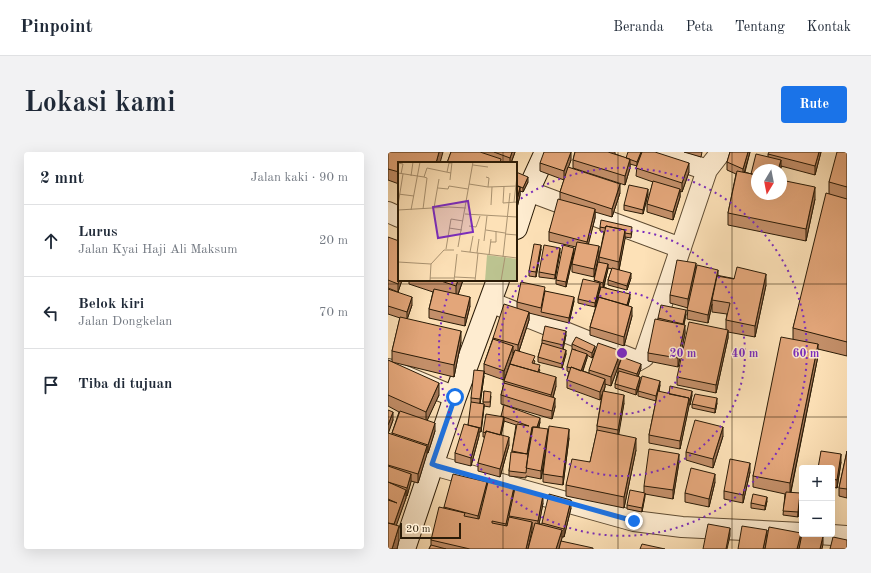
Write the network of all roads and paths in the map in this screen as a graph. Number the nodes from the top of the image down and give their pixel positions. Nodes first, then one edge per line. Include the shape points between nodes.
1 (546, 152) edge
2 (655, 152) edge
3 (721, 152) edge
4 (706, 170) junction
5 (528, 191) junction
6 (388, 212) edge
7 (398, 217) edge
8 (517, 225) edge
9 (681, 248) junction
10 (498, 281) edge
11 (490, 302) junction
12 (388, 369) edge
13 (455, 397) junction
14 (432, 464) junction
15 (799, 533) edge
16 (404, 549) edge

1 - 5 street
2 - 4 street
3 - 4 street
4 - 9 street
5 - 8 street
5 - 9 street
6 - 7 street
9 - 11 street via 644,357 638,361
10 - 11 street
11 - 13 street
12 - 13 street
13 - 14 street
14 - 15 street via 634,521 682,528
14 - 16 street

